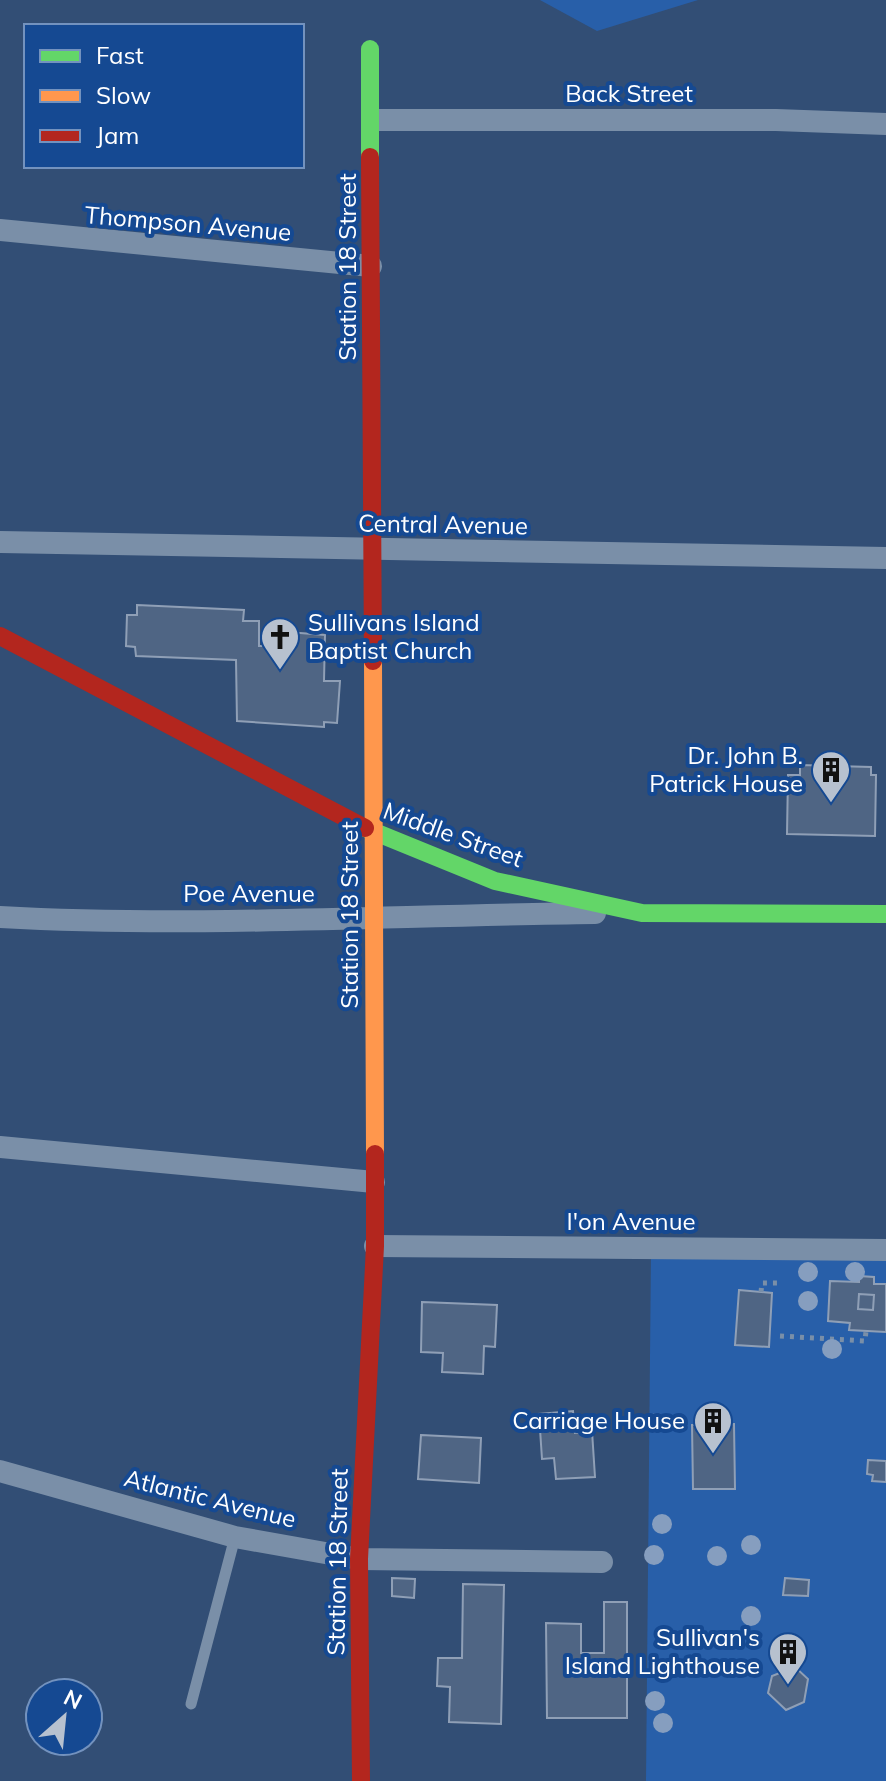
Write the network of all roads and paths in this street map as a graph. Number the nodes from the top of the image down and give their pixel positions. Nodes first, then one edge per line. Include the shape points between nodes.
1 (370, 49) dead end
2 (372, 120) junction
3 (886, 124) edge
4 (0, 230) edge
5 (371, 266) junction
6 (0, 542) edge
7 (374, 549) junction
8 (886, 558) edge
9 (0, 636) edge
10 (374, 833) junction
11 (642, 913) junction
12 (886, 914) edge
13 (0, 917) edge
14 (374, 919) junction
15 (0, 1147) edge
16 (374, 1182) junction
17 (375, 1246) junction
18 (886, 1250) edge
19 (781, 1283) dead end
20 (761, 1292) dead end
21 (866, 1331) dead end
22 (780, 1336) dead end
23 (0, 1471) edge
24 (235, 1537) junction
25 (359, 1559) junction
26 (602, 1562) dead end
27 (191, 1704) dead end
28 (361, 1781) edge

1 - 2 street, Station 18 Street
2 - 3 street, Back Street
2 - 5 street, Station 18 Street
4 - 5 street, Thompson Avenue
5 - 7 street, Station 18 Street
6 - 7 street, Central Avenue
7 - 8 street, Central Avenue
7 - 10 street, Station 18 Street
9 - 10 street, Middle Street
10 - 11 street, Middle Street via 495,881
10 - 14 street, Station 18 Street
11 - 12 street, Middle Street
11 - 14 street, Poe Avenue
13 - 14 street, Poe Avenue
14 - 16 street, Station 18 Street
15 - 16 street
16 - 17 street, Station 18 Street
17 - 18 street, I'on Avenue
17 - 25 street, Station 18 Street
19 - 20 path via 762,1283
21 - 22 path via 865,1341
23 - 24 street, Atlantic Avenue
24 - 25 street, Atlantic Avenue
24 - 27 lane
25 - 26 street, Atlantic Avenue
25 - 28 street, Station 18 Street

